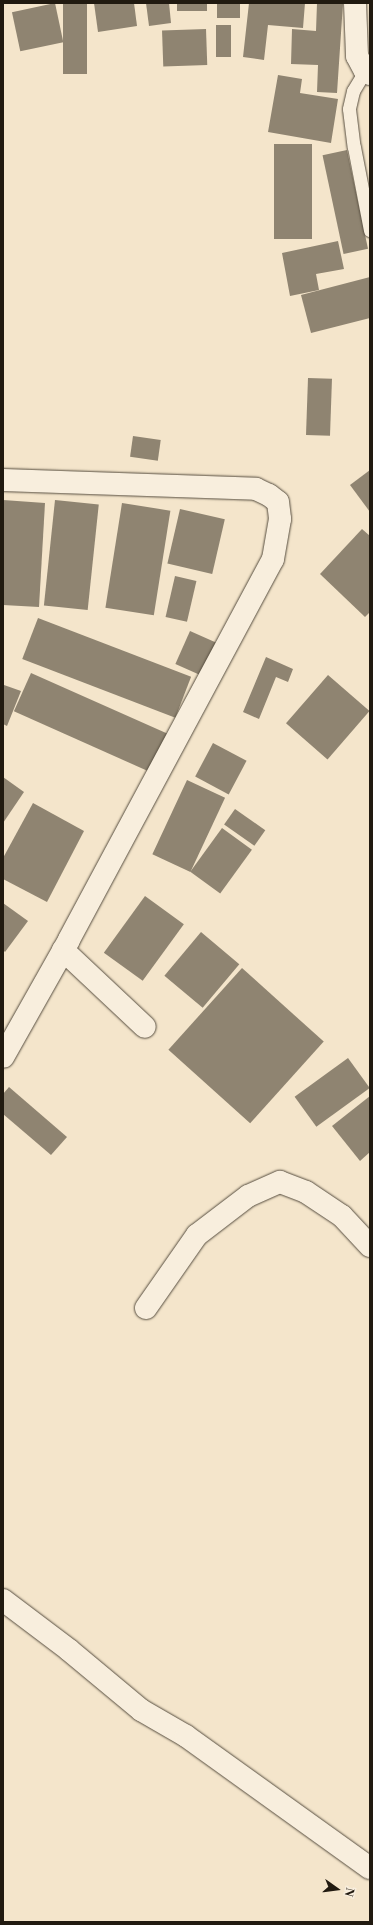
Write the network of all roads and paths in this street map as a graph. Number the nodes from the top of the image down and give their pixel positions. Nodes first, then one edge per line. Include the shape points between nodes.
1 (356, 3) edge
2 (368, 73) edge
3 (370, 230) edge
4 (3, 480) edge
5 (63, 950) junction
6 (146, 1027) dead end
7 (3, 1057) edge
8 (370, 1246) edge
9 (146, 1308) dead end
10 (3, 1600) edge
11 (370, 1868) edge

1 - 2 street via 357,56
2 - 3 lane via 353,91 349,109
4 - 5 street via 256,489 278,502 280,519 273,559
5 - 6 street
5 - 7 street
8 - 9 street via 342,1216 306,1192 280,1182 248,1196 197,1235
10 - 11 street via 69,1650 141,1710 186,1736

